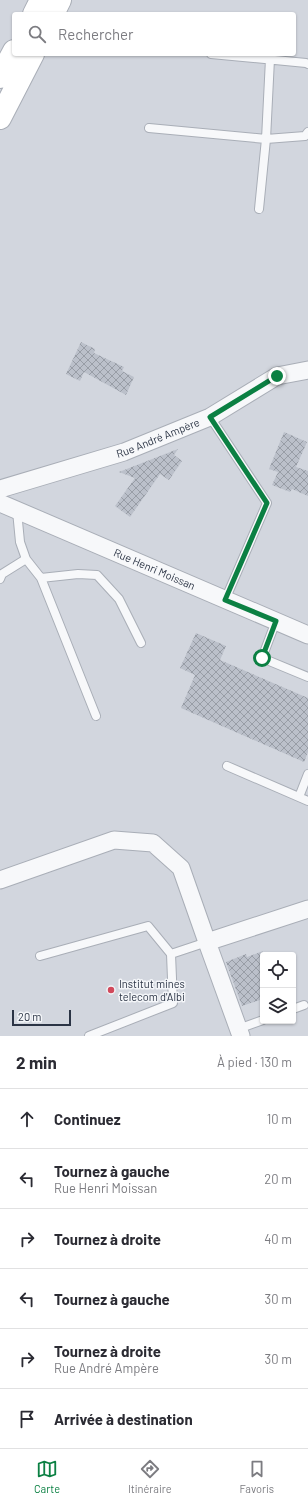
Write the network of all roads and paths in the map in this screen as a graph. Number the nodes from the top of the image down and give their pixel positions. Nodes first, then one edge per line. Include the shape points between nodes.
1 (41, 0) edge
2 (60, 0) edge
3 (35, 12) edge
4 (54, 12) edge
5 (12, 55) edge
6 (32, 56) edge
7 (235, 56) edge
8 (270, 59) junction
9 (308, 64) edge
10 (0, 76) edge
11 (0, 118) edge
12 (149, 128) dead end
13 (308, 132) edge
14 (266, 139) junction
15 (259, 209) dead end
16 (308, 370) edge
17 (210, 417) junction
18 (0, 489) edge
19 (0, 503) edge
20 (17, 511) junction
21 (26, 559) junction
22 (1, 575) edge
23 (41, 578) junction
24 (225, 600) junction
25 (276, 621) junction
26 (308, 635) edge
27 (141, 643) dead end
28 (308, 677) edge
29 (96, 716) dead end
30 (228, 766) dead end
31 (308, 774) edge
32 (299, 797) junction
33 (308, 801) edge
34 (0, 880) edge
35 (308, 909) edge
36 (207, 942) junction
37 (171, 954) junction
38 (40, 956) dead end
39 (304, 1005) dead end
40 (296, 1008) edge
41 (260, 1022) edge
42 (240, 1033) edge
43 (89, 1036) edge

1 - 3 street
2 - 4 street
5 - 10 street
6 - 11 street
7 - 8 lane
8 - 9 lane
8 - 14 lane
12 - 14 lane
13 - 14 lane via 305,136
14 - 15 lane
16 - 17 street, Rue André Ampère via 277,376
17 - 18 street, Rue André Ampère via 124,452
17 - 24 lane via 267,503
19 - 20 street, Rue Henri Moissan
20 - 21 lane via 20,542
20 - 24 street, Rue Henri Moissan
21 - 22 lane
21 - 23 lane
23 - 27 lane via 78,574 97,576 119,599
23 - 29 lane
24 - 25 street, Rue Henri Moissan
25 - 26 street, Rue Henri Moissan
25 - 28 lane via 262,658
30 - 32 lane
31 - 32 lane
32 - 33 lane
34 - 36 street via 114,840 153,844 182,868
35 - 36 street
36 - 37 lane
36 - 42 street
37 - 38 lane via 148,926
37 - 43 lane via 173,1003
39 - 40 lane
41 - 42 lane

